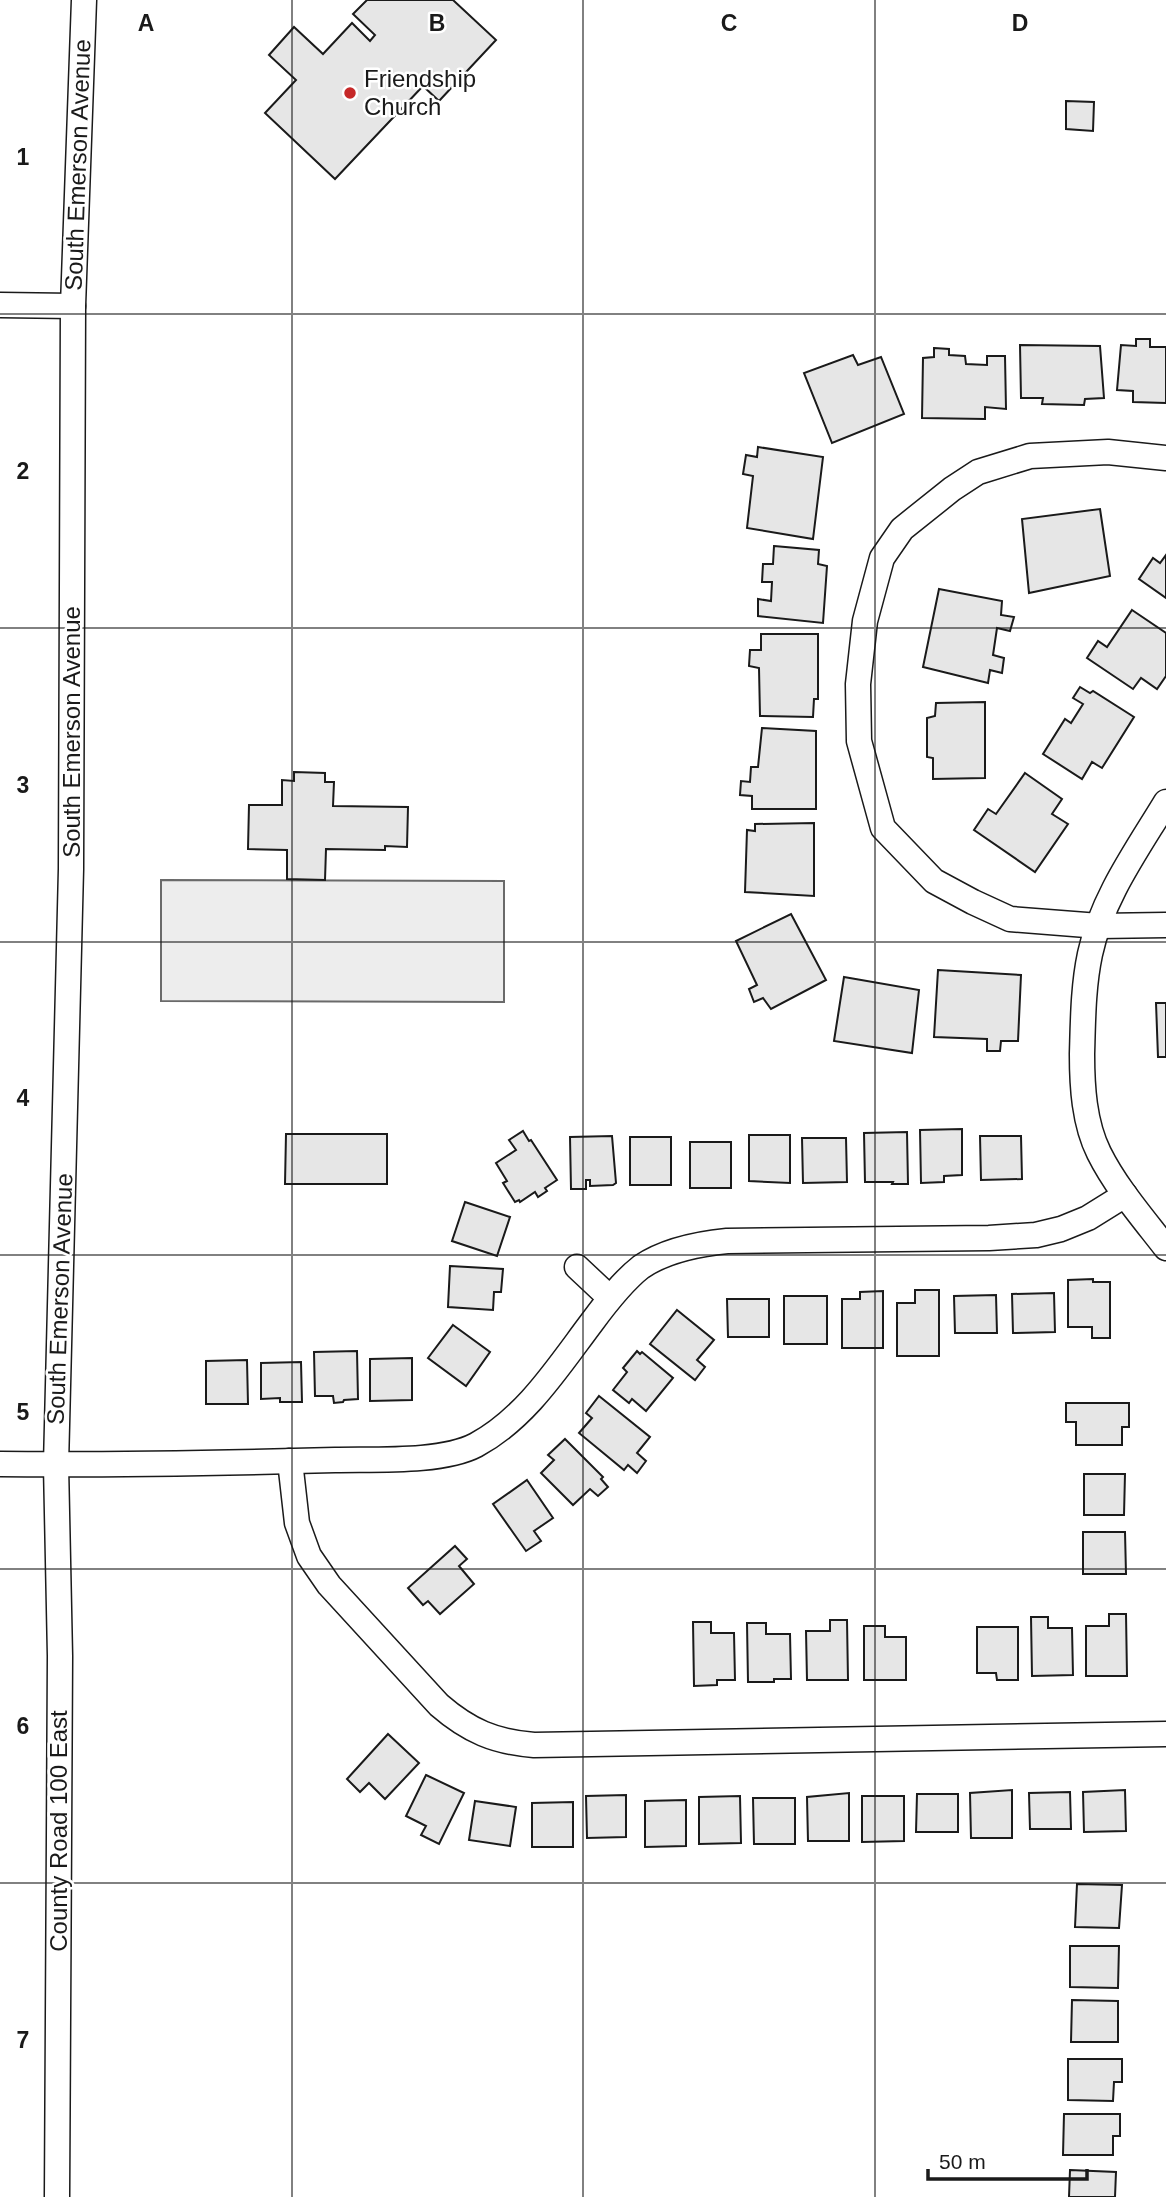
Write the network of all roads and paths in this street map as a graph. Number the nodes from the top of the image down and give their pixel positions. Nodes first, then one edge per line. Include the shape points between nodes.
1 (84, 0) edge
2 (0, 305) edge
3 (73, 306) junction
4 (1166, 458) edge
5 (1166, 803) edge
6 (1166, 925) edge
7 (1099, 926) junction
8 (1125, 1195) junction
9 (1166, 1248) edge
10 (577, 1267) dead end
11 (610, 1298) junction
12 (290, 1461) junction
13 (0, 1464) edge
14 (56, 1465) junction
15 (1166, 1734) edge
16 (57, 2197) edge

1 - 3 street, South Emerson Avenue
2 - 3 street
3 - 14 street, South Emerson Avenue via 70,882
4 - 7 street via 1108,452 1030,456 978,472 902,529 881,558 865,621 858,684 859,741 883,828 934,881 985,908 1010,919
5 - 7 street via 1113,891
6 - 7 street
7 - 8 street via 1083,1002 1082,1076 1086,1115 1098,1151
8 - 9 street
8 - 11 street via 1088,1217 1036,1235 696,1244 641,1268
10 - 11 street
11 - 12 street via 522,1411 473,1446 445,1455
12 - 14 street
12 - 15 street via 297,1522 309,1556 329,1585 439,1705 458,1721 506,1743
13 - 14 street
14 - 16 street, County Road 100 East via 60,1656

